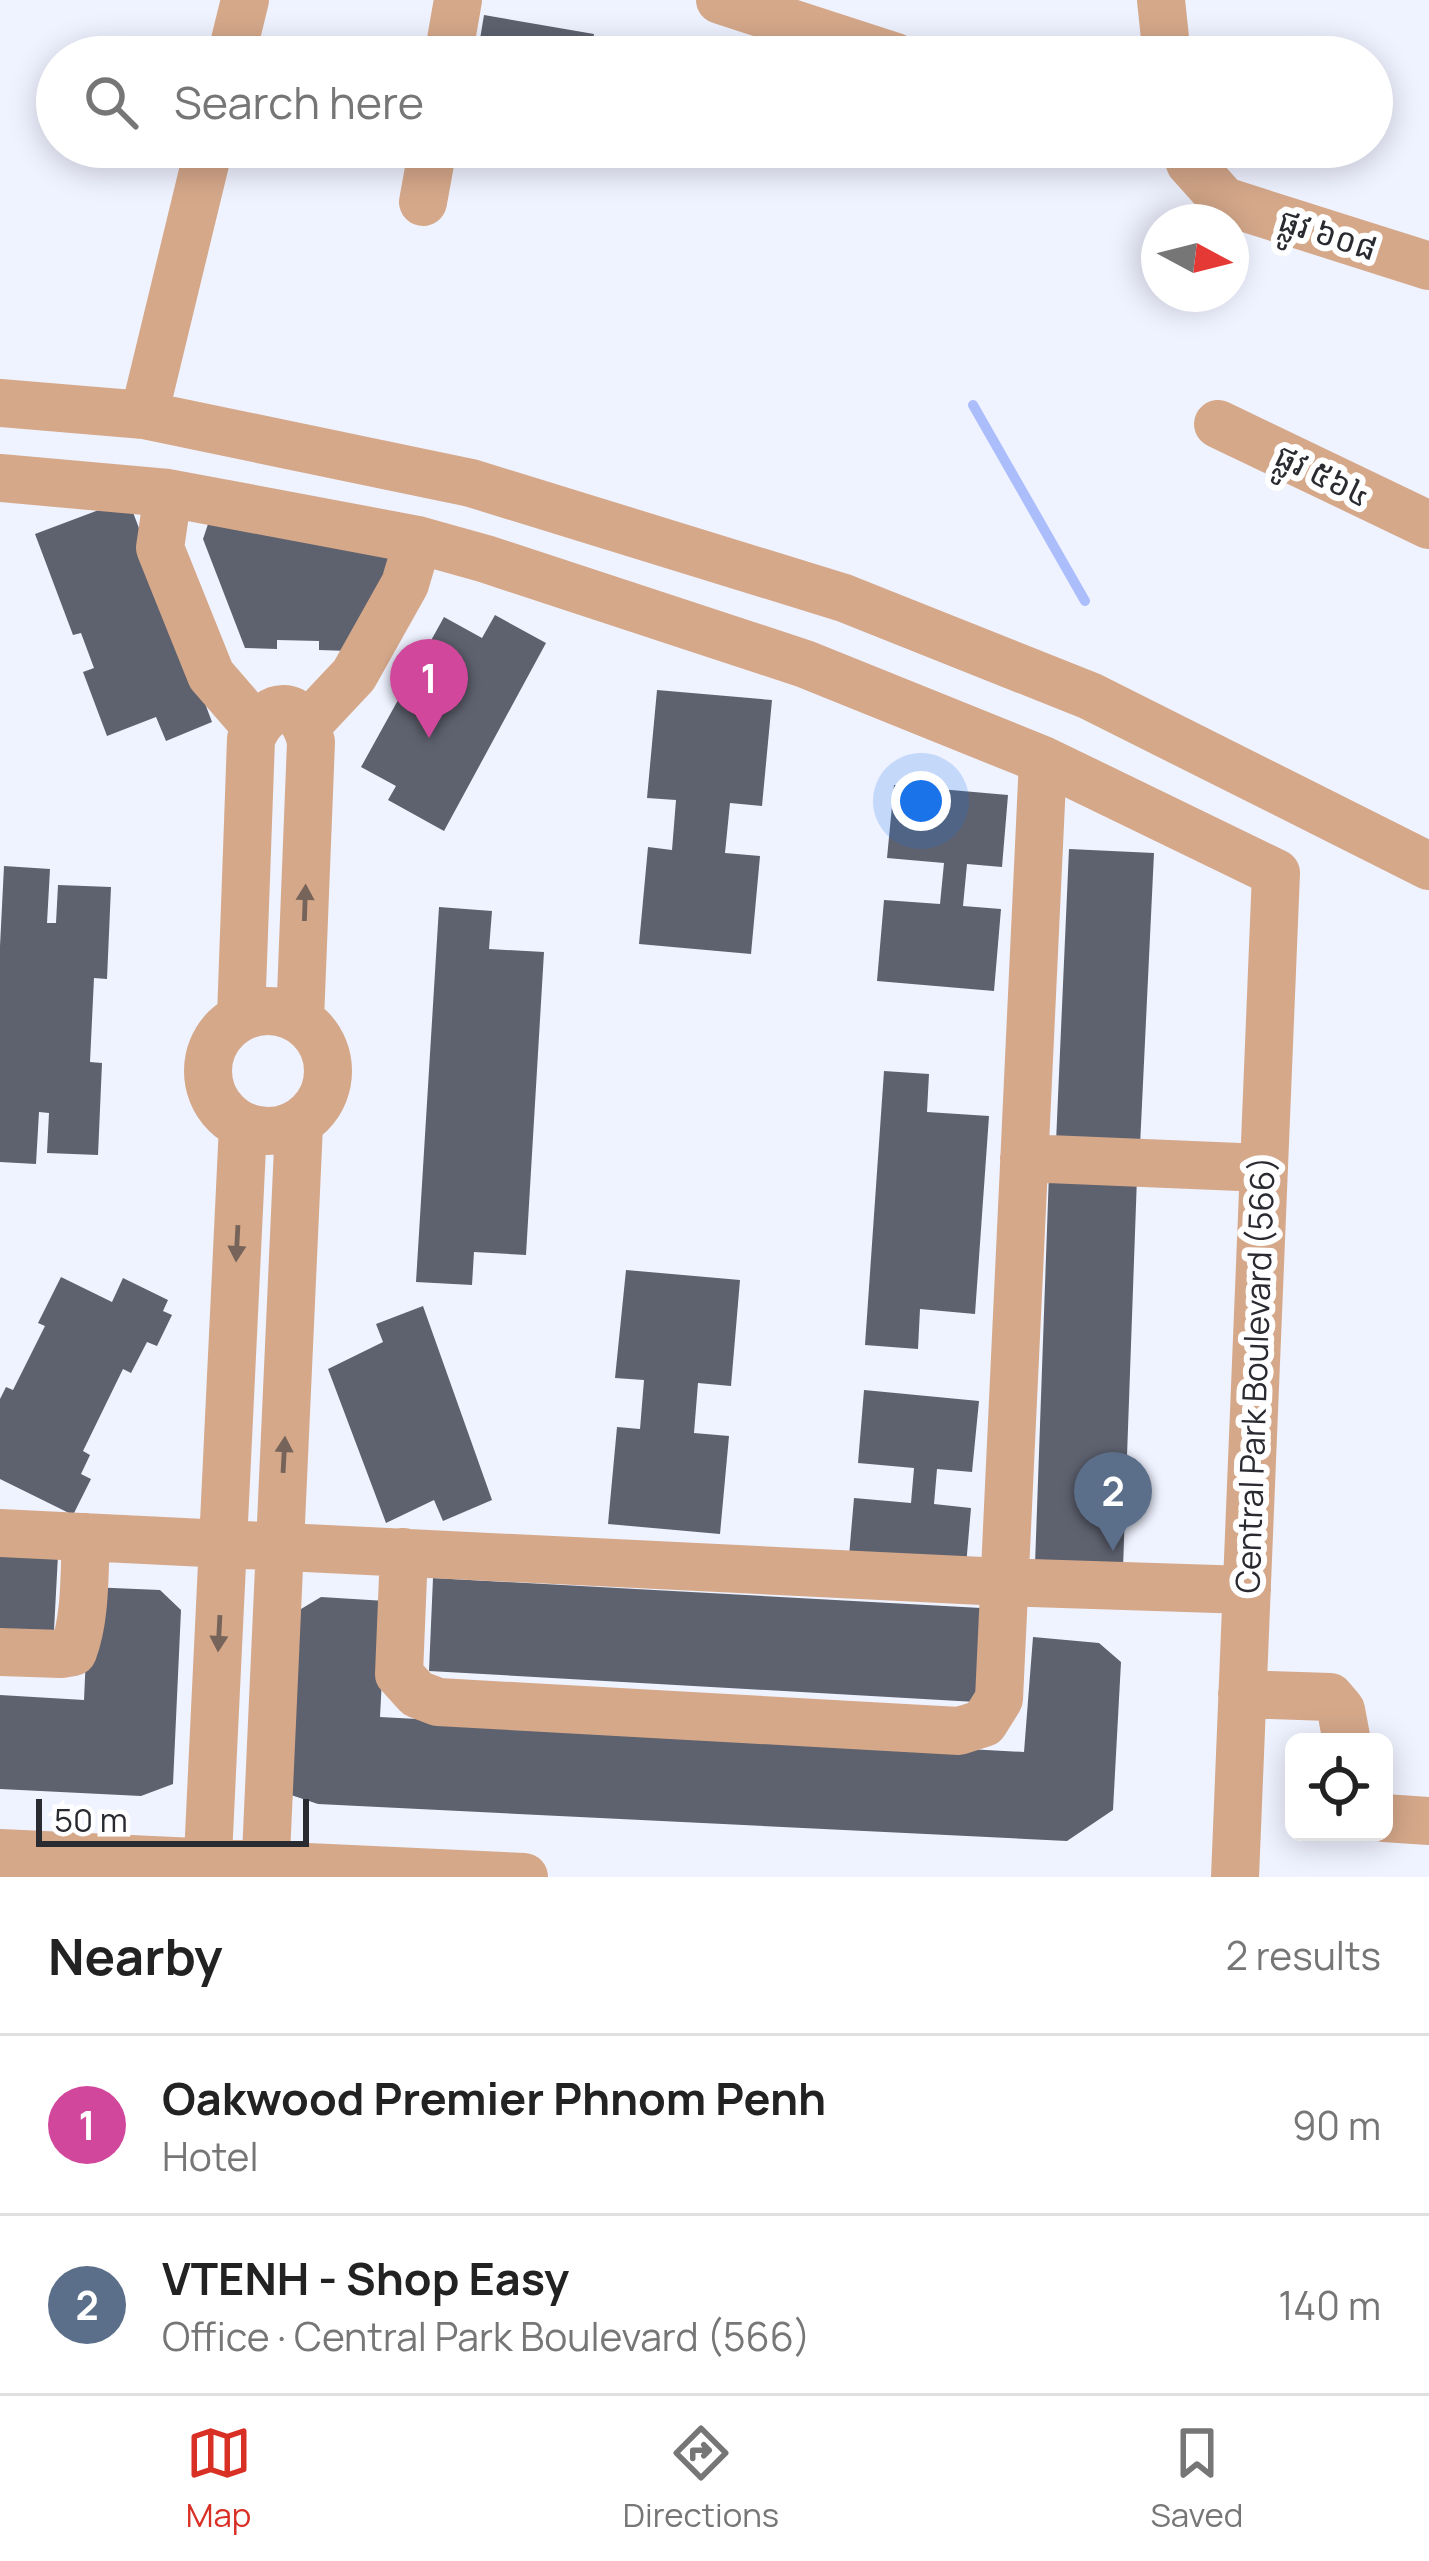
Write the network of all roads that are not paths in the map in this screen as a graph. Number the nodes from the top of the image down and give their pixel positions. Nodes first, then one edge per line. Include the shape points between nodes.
1 (245, 0) edge
2 (458, 0) edge
3 (720, 0) edge
4 (1161, 0) edge
5 (236, 36) edge
6 (452, 36) edge
7 (831, 36) edge
8 (1165, 36) edge
9 (204, 168) edge
10 (430, 168) edge
11 (1194, 168) edge
12 (424, 202) dead end
13 (1429, 266) edge
14 (0, 403) edge
15 (144, 415) junction
16 (1218, 424) dead end
17 (0, 478) edge
18 (168, 493) junction
19 (1429, 525) edge
20 (418, 540) junction
21 (308, 725) junction
22 (256, 727) junction
23 (1043, 760) junction
24 (1429, 866) edge
25 (241, 1017) junction
26 (300, 1020) junction
27 (298, 1125) junction
28 (243, 1126) junction
29 (1024, 1158) junction
30 (1264, 1168) junction
31 (0, 1533) edge
32 (86, 1538) junction
33 (223, 1544) junction
34 (280, 1546) junction
35 (404, 1552) junction
36 (1003, 1582) junction
37 (1247, 1590) junction
38 (0, 1652) edge
39 (1242, 1694) junction
40 (1345, 1733) edge
41 (1393, 1819) edge
42 (1429, 1821) edge
43 (0, 1853) edge
44 (208, 1870) edge
45 (265, 1871) edge
46 (524, 1877) edge
47 (1235, 1877) edge

1 - 5 street
2 - 6 street
3 - 7 street
4 - 8 street
9 - 15 street
10 - 12 street
11 - 13 street, ផ្លូវ ៦០៨ via 1224,201
14 - 15 street
15 - 24 street via 471,483 844,598 1090,697
16 - 19 street, ផ្លូវ ៥៦៤
17 - 18 street
18 - 20 street
18 - 22 street via 160,548 211,675
20 - 21 street via 405,584 354,675
20 - 23 street via 805,664
21 - 22 street via 284,708
26 -> 21 street
22 - 25 street
23 - 29 street
23 - 30 street, Central Park Boulevard (566) via 1276,873
25 - 26 street via 265,1011
25 - 28 street via 224,1030 208,1066 219,1106
26 - 27 street via 328,1066 326,1087
27 - 28 street
34 -> 27 street
28 -> 33 street
29 - 30 street
29 - 36 street
30 - 37 street, Central Park Boulevard (566)
31 - 32 street
32 - 33 street
32 - 38 street via 73,1652
33 - 34 street
33 -> 44 street
34 - 35 street
34 - 45 street
35 - 36 street
35 - 36 street via 399,1674 416,1694 438,1702 959,1731 984,1723 998,1699
36 - 37 street
37 - 39 street, Central Park Boulevard (566)
39 - 40 street via 1330,1697
39 - 47 street, Central Park Boulevard (566)
41 - 42 street
43 - 44 street
44 - 45 street
45 - 46 street

